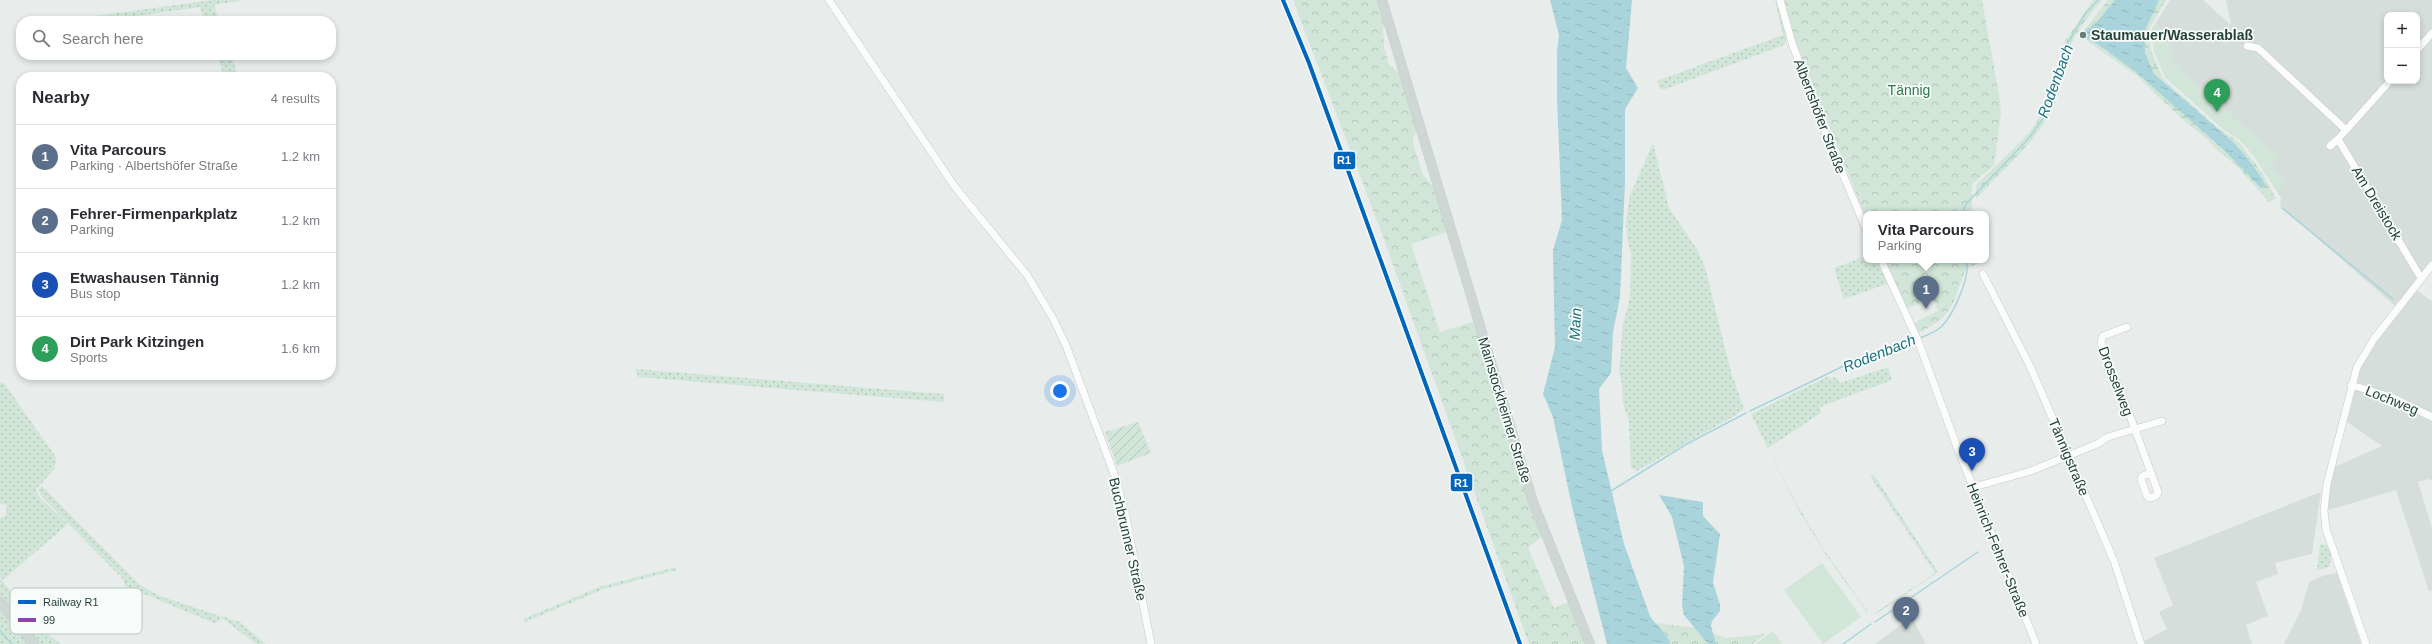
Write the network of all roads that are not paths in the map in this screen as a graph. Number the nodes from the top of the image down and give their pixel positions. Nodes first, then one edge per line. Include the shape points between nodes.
1 (829, 0) edge
2 (1382, 0) edge
3 (1780, 0) edge
4 (2432, 33) edge
5 (2247, 46) dead end
6 (2419, 48) edge
7 (2387, 84) edge
8 (2346, 130) junction
9 (2338, 139) junction
10 (2330, 146) dead end
11 (1863, 222) edge
12 (1882, 263) edge
13 (2432, 265) edge
14 (1983, 274) dead end
15 (2421, 278) junction
16 (2127, 327) dead end
17 (2351, 385) junction
18 (2432, 417) edge
19 (2162, 421) dead end
20 (2134, 429) junction
21 (2068, 454) junction
22 (2151, 473) dead end
23 (1974, 488) junction
24 (0, 602) edge
25 (10, 614) edge
26 (26, 634) edge
27 (34, 644) edge
28 (1151, 644) edge
29 (1590, 644) edge
30 (2036, 644) edge
31 (2141, 644) edge
32 (2366, 644) edge

1 - 28 street, Buchbrunner Straße via 838,17 955,187 1028,275 1044,300 1067,348 1116,479
2 - 29 main road, Mainstockheimer Straße via 1533,502
3 - 11 street, Albertshöfer Straße via 1792,43
4 - 6 street
5 - 8 street via 2258,48
7 - 8 street
8 - 9 street
9 - 10 street
9 - 15 street, Am Dreistock
12 - 23 street, Heinrich-Fehrer-Straße via 1919,343
13 - 15 street
14 - 21 street, Tännigstraße via 2030,366
15 - 17 street via 2360,361
16 - 20 street, Drosselweg via 2100,339 2109,370 2119,386
17 - 18 street, Lochweg via 2391,397
17 - 32 street via 2328,477 2324,511 2328,536
19 - 20 street
20 - 21 street
20 - 22 street
21 - 23 street via 2031,471
21 - 31 street, Tännigstraße via 2114,561
23 - 30 street, Heinrich-Fehrer-Straße
24 - 25 main road
26 - 27 main road

